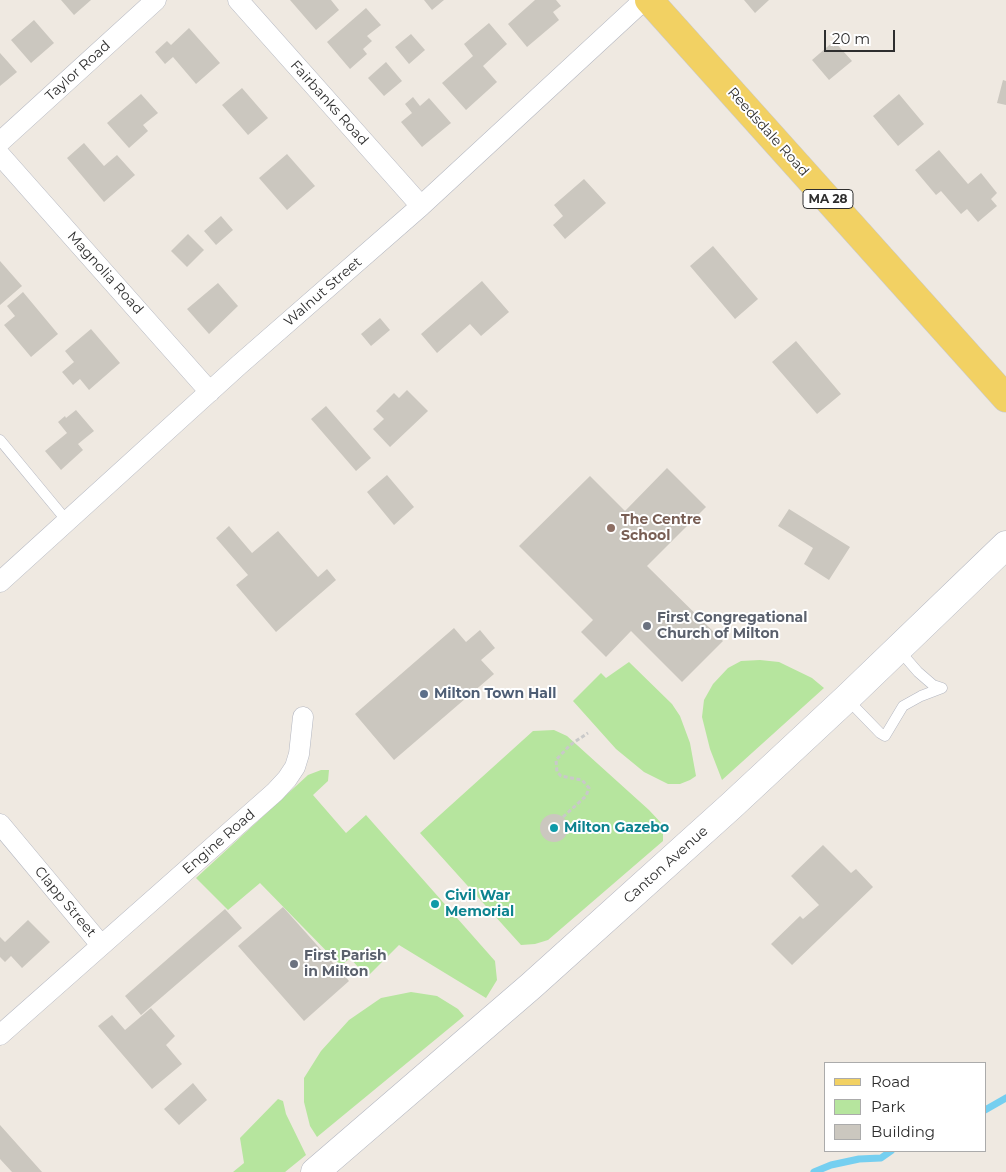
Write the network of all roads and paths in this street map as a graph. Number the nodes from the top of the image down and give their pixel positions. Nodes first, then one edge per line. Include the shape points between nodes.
1 (156, 0) edge
2 (238, 0) edge
3 (644, 0) edge
4 (649, 0) edge
5 (0, 142) edge
6 (0, 155) edge
7 (421, 206) junction
8 (210, 392) junction
9 (1006, 398) edge
10 (0, 440) edge
11 (67, 521) junction
12 (1006, 545) edge
13 (0, 582) edge
14 (898, 649) junction
15 (847, 698) junction
16 (303, 717) dead end
17 (588, 733) dead end
18 (563, 817) dead end
19 (0, 824) edge
20 (101, 945) junction
21 (0, 1035) edge
22 (315, 1172) edge

1 - 5 street, Taylor Road
2 - 7 street, Fairbanks Road
3 - 7 street, Walnut Street
4 - 9 main road, Reedsdale Road / MA 28
6 - 8 street, Magnolia Road
7 - 8 street, Walnut Street
8 - 11 street, Walnut Street
10 - 11 lane
11 - 13 street, Walnut Street
12 - 14 main road, Canton Avenue
14 - 15 main road, Canton Avenue
14 - 15 lane via 918,672 942,688 903,706 885,736
15 - 22 main road, Canton Avenue via 539,979
16 - 20 street, Engine Road via 295,767 275,792
17 - 18 path via 556,760 557,772 561,776 582,780 588,788 586,796
19 - 20 street, Clapp Street
20 - 21 street, Clapp Street

